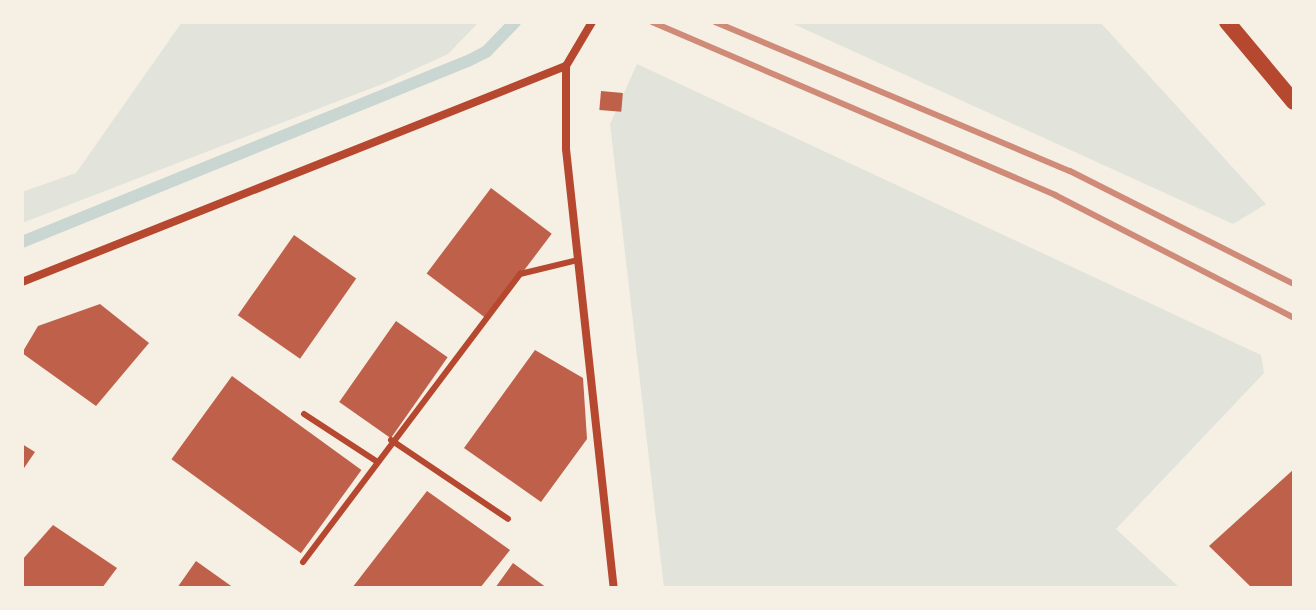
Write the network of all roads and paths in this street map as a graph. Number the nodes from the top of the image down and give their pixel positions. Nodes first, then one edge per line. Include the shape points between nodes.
1 (592, 22) edge
2 (1227, 22) edge
3 (566, 66) junction
4 (1294, 102) edge
5 (578, 260) junction
6 (22, 282) edge
7 (304, 414) dead end
8 (391, 440) junction
9 (376, 461) junction
10 (508, 519) dead end
11 (303, 562) dead end
12 (614, 588) edge

1 - 3 street
2 - 4 main road
3 - 5 street via 566,149
3 - 6 street
5 - 8 lane via 520,274
5 - 12 street
7 - 9 lane
8 - 9 lane
8 - 10 lane
9 - 11 lane

